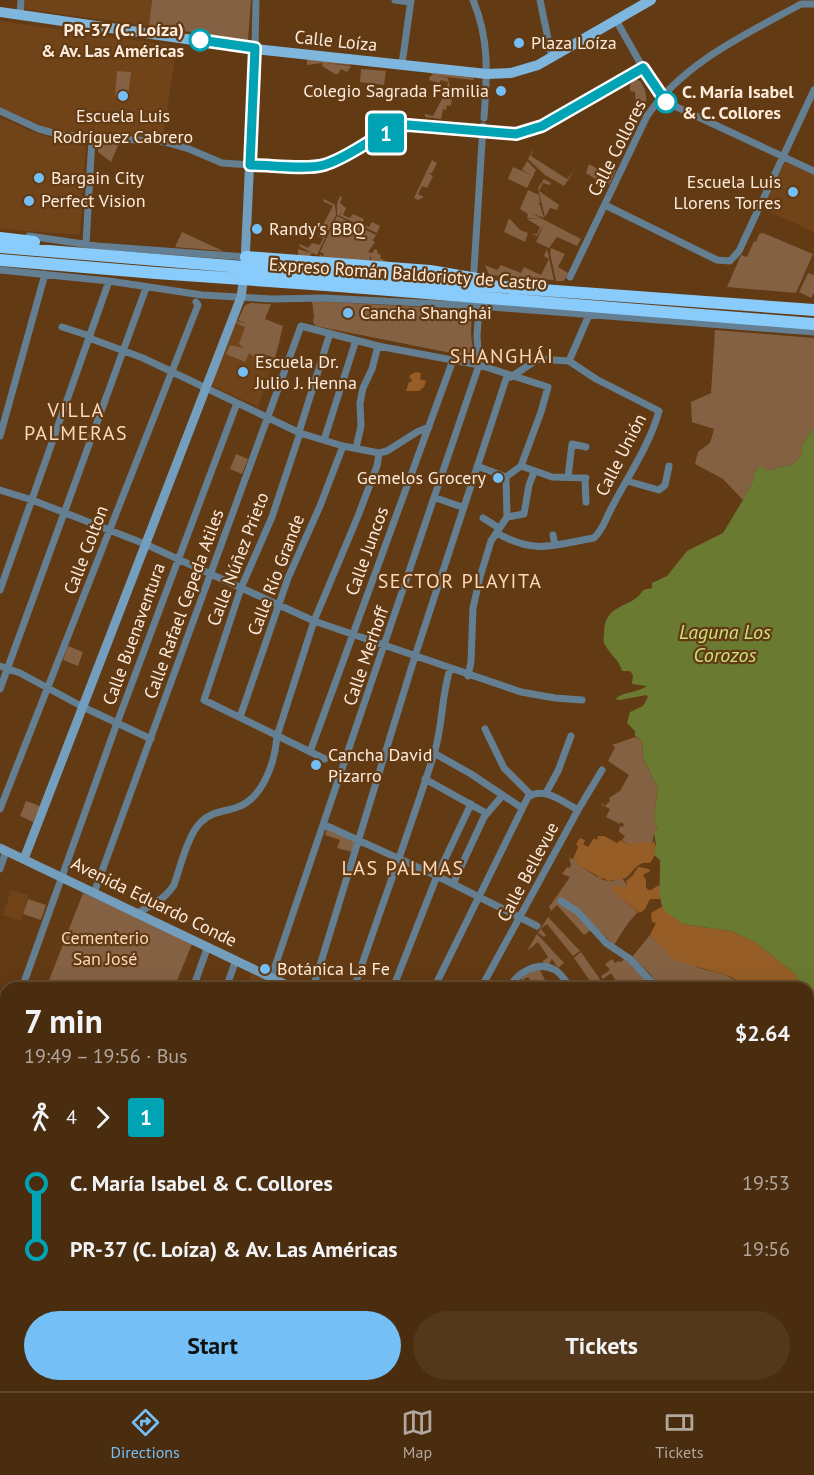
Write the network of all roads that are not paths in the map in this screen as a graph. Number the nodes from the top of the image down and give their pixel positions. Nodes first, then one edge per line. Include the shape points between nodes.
1 (21, 0) edge
2 (256, 0) edge
3 (395, 0) edge
4 (473, 0) edge
5 (540, 0) edge
6 (651, 0) edge
7 (410, 1) edge
8 (813, 4) edge
9 (0, 12) edge
10 (20, 15) junction
11 (616, 20) junction
12 (255, 48) junction
13 (552, 58) junction
14 (402, 64) junction
15 (643, 68) junction
16 (487, 74) junction
17 (814, 90) edge
18 (660, 96) junction
19 (0, 111) edge
20 (484, 117) dead end
21 (483, 129) junction
22 (92, 138) junction
23 (784, 156) junction
24 (250, 165) junction
25 (814, 171) edge
26 (605, 205) junction
27 (0, 236) edge
28 (86, 244) junction
29 (0, 247) edge
30 (63, 252) junction
31 (246, 257) junction
32 (0, 260) edge
33 (157, 266) junction
34 (0, 270) edge
35 (474, 270) dead end
36 (45, 274) junction
37 (570, 277) dead end
38 (109, 281) junction
39 (339, 281) junction
40 (146, 288) junction
41 (516, 288) junction
42 (241, 297) junction
43 (196, 302) dead end
44 (478, 306) junction
45 (814, 310) edge
46 (589, 315) junction
47 (704, 324) junction
48 (814, 324) edge
49 (62, 327) dead end
50 (814, 332) edge
51 (330, 333) junction
52 (89, 337) junction
53 (356, 340) junction
54 (378, 346) junction
55 (124, 351) junction
56 (453, 360) junction
57 (570, 361) junction
58 (480, 365) junction
59 (172, 372) junction
60 (509, 376) junction
61 (206, 389) junction
62 (237, 403) junction
63 (268, 417) junction
64 (429, 427) junction
65 (299, 432) junction
66 (0, 436) edge
67 (324, 440) junction
68 (343, 446) junction
69 (586, 447) dead end
70 (356, 448) junction
71 (379, 453) junction
72 (477, 466) junction
73 (521, 466) junction
74 (669, 466) dead end
75 (534, 472) junction
76 (506, 477) junction
77 (568, 477) junction
78 (627, 481) junction
79 (0, 490) edge
80 (436, 498) junction
81 (32, 500) junction
82 (586, 502) dead end
83 (462, 507) junction
84 (64, 513) junction
85 (507, 517) junction
86 (483, 518) dead end
87 (110, 530) junction
88 (498, 531) junction
89 (553, 535) dead end
90 (145, 544) junction
91 (555, 545) junction
92 (178, 558) junction
93 (211, 574) junction
94 (241, 588) junction
95 (0, 590) edge
96 (278, 606) junction
97 (314, 621) junction
98 (353, 635) junction
99 (385, 645) junction
100 (415, 656) junction
101 (3, 667) edge
102 (450, 669) junction
103 (468, 675) junction
104 (48, 688) junction
105 (0, 689) edge
106 (582, 700) dead end
107 (83, 707) junction
108 (240, 717) junction
109 (117, 723) junction
110 (484, 729) dead end
111 (277, 736) junction
112 (570, 736) dead end
113 (151, 739) junction
114 (310, 752) junction
115 (435, 753) junction
116 (325, 759) dead end
117 (602, 770) dead end
118 (425, 778) junction
119 (546, 793) junction
120 (531, 795) junction
121 (502, 796) junction
122 (471, 804) junction
123 (522, 808) junction
124 (0, 809) edge
125 (578, 810) junction
126 (486, 813) junction
127 (325, 825) junction
128 (359, 840) junction
129 (3, 850) edge
130 (398, 858) junction
131 (24, 859) junction
132 (0, 869) edge
133 (61, 876) junction
134 (437, 876) junction
135 (453, 884) junction
136 (94, 893) junction
137 (479, 897) junction
138 (561, 901) dead end
139 (137, 913) junction
140 (520, 917) junction
141 (537, 926) dead end
142 (208, 946) junction
143 (236, 960) junction
144 (272, 978) junction
145 (23, 982) edge
146 (195, 982) edge
147 (228, 982) edge
148 (281, 982) edge
149 (315, 982) edge
150 (356, 982) edge
151 (395, 982) edge
152 (437, 982) edge
153 (484, 982) edge
154 (513, 982) edge
155 (566, 982) edge
156 (652, 982) edge

1 - 10 street
2 - 12 street
3 - 7 street
4 - 16 street via 484,32
5 - 13 street
6 - 11 main road, Calle Loíza
7 - 14 street
8 - 18 street, Calle Collores via 801,4 716,52
9 - 10 main road, Calle Loíza
10 - 12 main road, Calle Loíza
11 - 13 main road, Calle Loíza
11 - 15 street
12 - 14 main road, Calle Loíza
12 - 24 street
13 - 16 main road, Calle Loíza via 511,74
14 - 16 main road, Calle Loíza
15 - 18 street
15 - 21 street via 542,126 516,134
16 - 20 street
17 - 23 street
18 - 23 street
18 - 26 street, Calle Collores
19 - 22 street via 39,129
21 - 24 street via 408,125 321,166
21 - 35 street
22 - 24 street via 165,142 222,163
22 - 28 street
23 - 25 street
23 - 26 street via 730,261 717,260
24 - 31 street
26 - 37 street, Calle Collores
27 - 28 street
27 - 30 highway via 48,244
28 - 31 street
29 - 30 highway, Expreso Román Baldorioty de Castro
30 - 33 highway, Expreso Román Baldorioty de Castro
31 - 41 highway via 430,271
31 - 42 street
32 - 33 highway, Expreso Román Baldorioty de Castro
33 - 39 highway, Expreso Román Baldorioty de Castro, bridge
34 - 36 street
36 - 38 street
36 - 66 street
38 - 40 street
38 - 52 street
39 - 41 highway, Expreso Román Baldorioty de Castro
39 - 48 highway, Expreso Román Baldorioty de Castro
40 - 42 street
40 - 55 street
41 - 45 highway, Expreso Román Baldorioty de Castro
42 - 44 street
42 - 61 street
43 - 59 street, Calle Colton
44 - 46 street
44 - 58 street, Calle Merhoff
46 - 47 street
46 - 57 street
47 - 48 highway
47 - 50 street
49 - 52 street
51 - 53 street
51 - 63 street, Calle Rafael Cepeda Atiles via 301,326
51 - 65 street, Calle Núñez Prieto
52 - 55 street
52 - 81 street
53 - 54 street
53 - 67 street
54 - 56 street
54 - 70 street via 363,388
55 - 59 street
55 - 84 street
56 - 58 street
56 - 64 street, Calle Juncos
57 - 60 street via 537,359
57 - 78 street, Calle Unión via 659,411
58 - 60 street
58 - 80 street, Calle Merhoff
59 - 61 street
59 - 87 street, Calle Colton
60 - 72 street
60 - 73 street via 545,385 548,390
61 - 62 street
61 - 90 street
62 - 63 street
62 - 92 street, Calle Buenaventura
63 - 65 street
63 - 93 street, Calle Rafael Cepeda Atiles
64 - 71 street
64 - 98 street, Calle Juncos
65 - 67 street
65 - 94 street, Calle Núñez Prieto via 272,517
67 - 68 street
68 - 70 street
68 - 96 street, Calle Río Grande
69 - 77 street via 572,444 566,457
70 - 71 street
71 - 97 street via 358,516
72 - 76 street
72 - 83 street
73 - 75 street
73 - 76 street
74 - 78 street via 665,485 659,490
75 - 77 street
75 - 85 street via 524,513
76 - 85 street
77 - 82 street via 586,479
78 - 91 street, Calle Unión via 594,538
79 - 81 street
80 - 83 street
80 - 99 street, Calle Merhoff
81 - 84 street
81 - 95 street
83 - 100 street
84 - 87 street
84 - 101 street
85 - 88 street
86 - 88 street, Calle Unión
87 - 90 street
87 - 104 street, Calle Colton
88 - 91 street, Calle Unión via 520,544 538,548
88 - 103 street via 493,536 475,595
89 - 91 street
90 - 92 street
90 - 107 street
92 - 93 street
92 - 109 street, Calle Buenaventura
93 - 94 street
93 - 113 street, Calle Rafael Cepeda Atiles
94 - 96 street
94 - 108 street, Calle Núñez Prieto via 206,699
96 - 97 street
96 - 108 street, Calle Río Grande
97 - 98 street
97 - 111 street
98 - 99 street
98 - 114 street, Calle Juncos
99 - 100 street
99 - 127 street, Calle Merhoff
100 - 102 street
100 - 128 street
101 - 104 street
101 - 105 street
102 - 103 street
102 - 115 street
103 - 106 street via 528,694
104 - 107 street
104 - 124 street, Calle Colton
107 - 109 street
107 - 131 street
108 - 111 street
109 - 113 street
109 - 133 street, Calle Buenaventura
110 - 120 street via 504,768
111 - 114 street
111 - 139 street via 276,750 259,790 239,807 212,813 201,821 169,893
112 - 119 street
113 - 136 street, Calle Rafael Cepeda Atiles
114 - 116 street
115 - 118 street
115 - 121 street
117 - 125 street, Calle Bellevue
118 - 122 street
118 - 130 street
119 - 120 street
119 - 125 street
120 - 123 street
121 - 123 street
121 - 126 street
122 - 126 street
122 - 134 street
123 - 137 street
125 - 140 street, Calle Bellevue
126 - 135 street
127 - 128 street
127 - 144 street, Calle Merhoff
128 - 130 street
128 - 149 street
129 - 131 street, Avenida Eduardo Conde
129 - 132 street
130 - 134 street
130 - 150 street
131 - 133 street, Avenida Eduardo Conde
133 - 136 street, Avenida Eduardo Conde
133 - 145 street, Calle Buenaventura
134 - 135 street
134 - 151 street
135 - 137 street
136 - 139 street, Avenida Eduardo Conde
137 - 140 street
137 - 152 street
138 - 156 street
139 - 142 street, Avenida Eduardo Conde
140 - 141 street
140 - 153 street, Calle Bellevue
142 - 143 street, Avenida Eduardo Conde
142 - 146 street
143 - 144 street, Avenida Eduardo Conde
143 - 147 street
144 - 148 street, Avenida Eduardo Conde
154 - 155 street via 524,972 540,967 556,971

